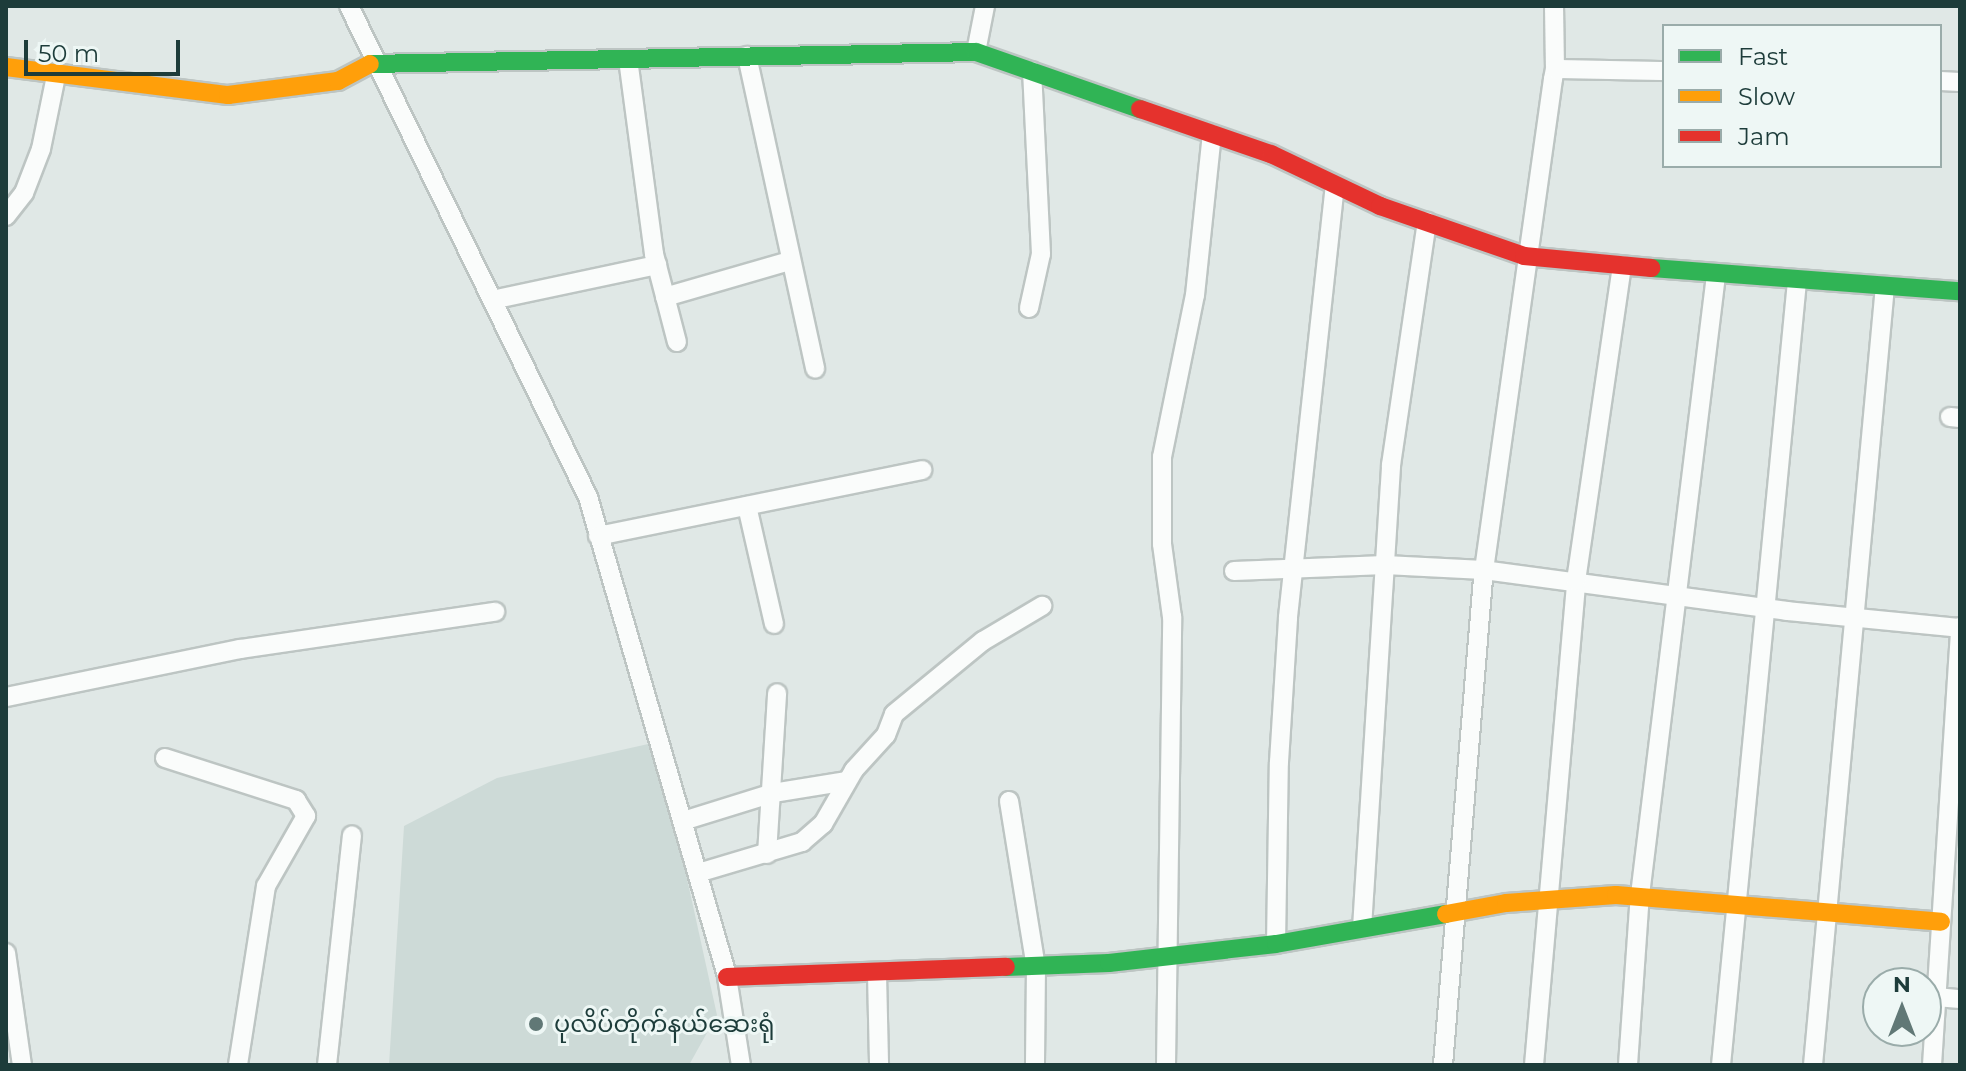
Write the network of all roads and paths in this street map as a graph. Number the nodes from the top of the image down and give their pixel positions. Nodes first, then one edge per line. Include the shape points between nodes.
1 (349, 6) edge
2 (985, 6) edge
3 (1554, 6) edge
4 (976, 52) junction
5 (747, 56) junction
6 (628, 59) junction
7 (372, 63) junction
8 (6, 67) edge
9 (1555, 69) junction
10 (1032, 71) junction
11 (1662, 71) edge
12 (56, 76) junction
13 (1212, 134) junction
14 (1335, 186) junction
15 (6, 216) edge
16 (1427, 222) junction
17 (1524, 256) junction
18 (790, 261) junction
19 (657, 265) junction
20 (1622, 265) junction
21 (1716, 275) junction
22 (1797, 282) junction
23 (1885, 286) junction
24 (1960, 291) edge
25 (665, 297) junction
26 (492, 300) junction
27 (1029, 308) dead end
28 (677, 342) dead end
29 (815, 369) dead end
30 (922, 470) dead end
31 (747, 506) junction
32 (598, 536) junction
33 (1385, 565) junction
34 (1294, 568) junction
35 (1484, 570) junction
36 (1234, 571) dead end
37 (1576, 581) junction
38 (1675, 595) junction
39 (1042, 606) dead end
40 (1766, 608) junction
41 (495, 612) dead end
42 (1857, 619) junction
43 (774, 624) dead end
44 (1960, 627) edge
45 (777, 693) dead end
46 (6, 697) edge
47 (165, 758) dead end
48 (847, 781) junction
49 (773, 793) junction
50 (1009, 801) dead end
51 (683, 821) junction
52 (352, 835) dead end
53 (767, 854) junction
54 (1953, 858) edge
55 (698, 873) junction
56 (1640, 895) junction
57 (1548, 900) junction
58 (1738, 904) junction
59 (1454, 911) junction
60 (1830, 913) junction
61 (1941, 922) junction
62 (1362, 928) junction
63 (1276, 944) junction
64 (6, 953) edge
65 (1168, 956) junction
66 (1036, 967) junction
67 (1938, 967) edge
68 (877, 974) junction
69 (727, 977) junction
70 (22, 1065) edge
71 (238, 1065) edge
72 (327, 1065) edge
73 (741, 1065) edge
74 (879, 1065) edge
75 (1035, 1065) edge
76 (1166, 1065) edge
77 (1443, 1065) edge
78 (1534, 1065) edge
79 (1628, 1065) edge
80 (1721, 1065) edge
81 (1813, 1065) edge

1 - 7 street
2 - 4 street
3 - 9 street
4 - 5 street
4 - 10 street
5 - 6 street
5 - 18 street
6 - 7 street
6 - 19 street
7 - 12 street via 338,81 244,95
7 - 26 street
8 - 12 street
9 - 11 street
9 - 17 street
10 - 13 street
10 - 27 street via 1041,254
12 - 15 street via 37,162 24,193
13 - 14 street via 1271,154
13 - 65 street via 1195,295 1162,457 1162,544 1172,617
14 - 16 street
14 - 34 street
16 - 17 street
16 - 33 street via 1398,401
17 - 20 street
17 - 35 street
18 - 25 street
18 - 29 street
19 - 25 street
19 - 26 street
20 - 21 street
20 - 37 street
21 - 22 street
21 - 38 street
22 - 23 street
22 - 40 street
23 - 24 street
23 - 42 street
25 - 28 street
26 - 32 street via 575,466
30 - 31 street
31 - 32 street
31 - 43 street
32 - 51 street
33 - 34 street
33 - 35 street
33 - 62 street
34 - 36 street
34 - 63 street via 1279,762
35 - 37 street
35 - 59 street
37 - 38 street
37 - 57 street
38 - 40 street
38 - 56 street
39 - 48 street via 983,641 901,708 876,751
40 - 42 street
40 - 58 street
41 - 46 street via 240,649
42 - 44 street
42 - 60 street
44 - 54 street
45 - 49 street
47 - 71 street via 296,800 306,816 266,886
48 - 49 street
48 - 53 street via 823,824 802,842
49 - 51 street
49 - 53 street
50 - 66 street
51 - 55 street
52 - 72 street
53 - 55 street
54 - 61 street
55 - 69 street
56 - 57 street
56 - 58 street
56 - 79 street
57 - 59 street
57 - 78 street
58 - 60 street
58 - 80 street
59 - 62 street
59 - 77 street
60 - 61 street
60 - 81 street
61 - 67 street
62 - 63 street
63 - 65 street
64 - 70 street
65 - 66 street
65 - 76 street
66 - 68 street
66 - 75 street
68 - 69 street
68 - 74 street
69 - 73 street

